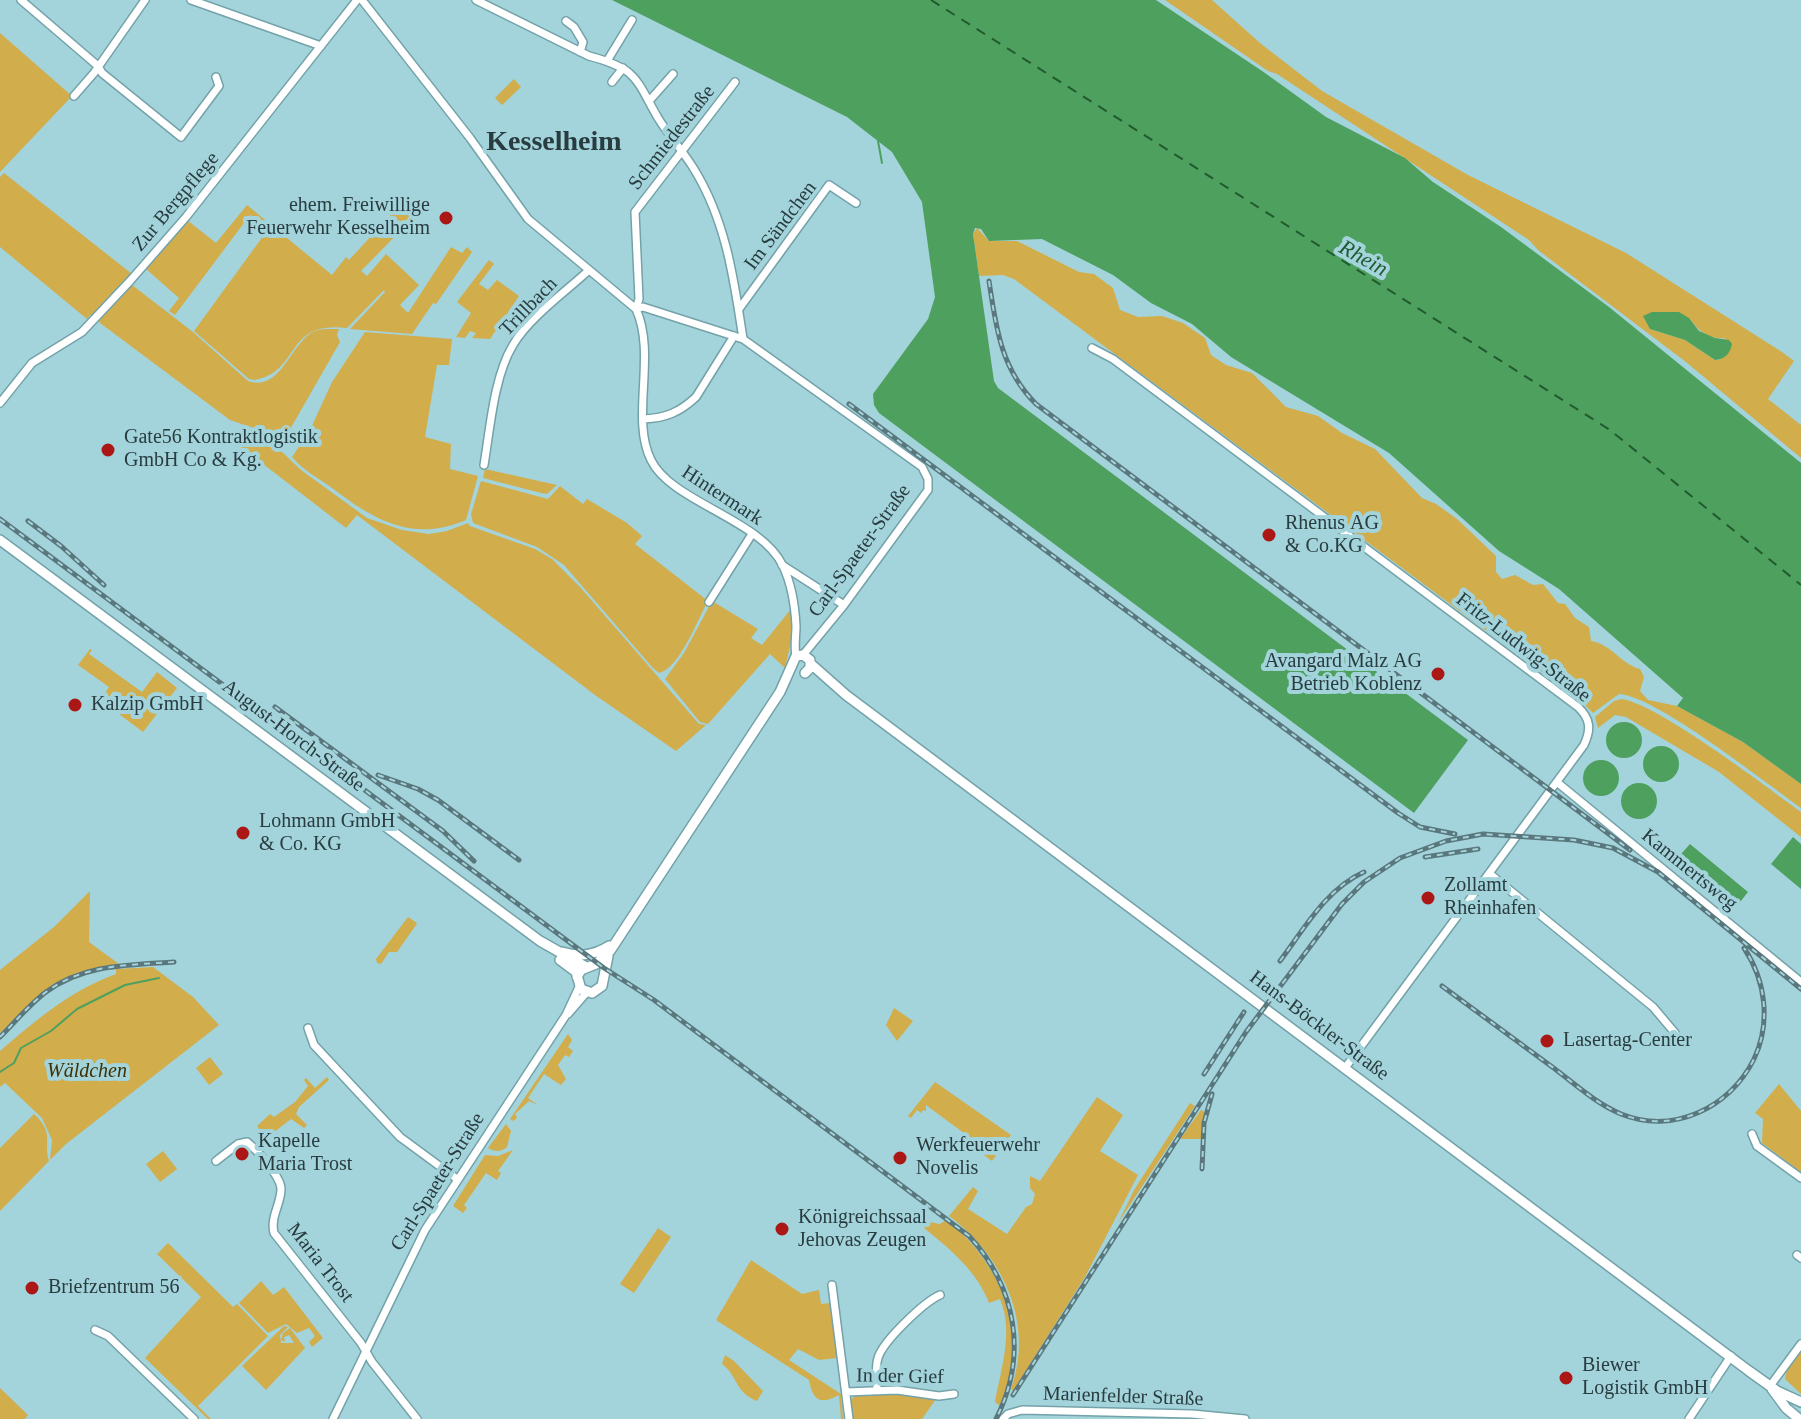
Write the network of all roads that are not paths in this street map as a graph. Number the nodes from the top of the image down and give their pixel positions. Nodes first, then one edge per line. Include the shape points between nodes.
1 (21, 0) edge
2 (145, 0) edge
3 (191, 0) edge
4 (359, 0) edge
5 (476, 0) edge
6 (632, 20) dead end
7 (566, 21) dead end
8 (321, 46) junction
9 (580, 52) junction
10 (607, 61) junction
11 (98, 66) junction
12 (623, 68) junction
13 (673, 74) dead end
14 (216, 77) dead end
15 (612, 82) dead end
16 (735, 82) dead end
17 (74, 96) dead end
18 (650, 100) junction
19 (682, 152) junction
20 (856, 203) dead end
21 (588, 271) junction
22 (636, 309) junction
23 (739, 309) junction
24 (734, 336) junction
25 (743, 339) junction
26 (1092, 348) dead end
27 (0, 403) edge
28 (644, 419) junction
29 (484, 465) dead end
30 (0, 533) edge
31 (752, 534) junction
32 (2, 543) edge
33 (27, 558) junction
34 (782, 565) junction
35 (709, 602) dead end
36 (844, 605) junction
37 (802, 663) junction
38 (1558, 783) junction
39 (1490, 874) junction
40 (540, 941) junction
41 (612, 946) junction
42 (558, 952) junction
43 (589, 967) junction
44 (603, 975) junction
45 (1801, 982) edge
46 (581, 985) junction
47 (308, 1028) dead end
48 (1675, 1033) dead end
49 (1345, 1068) junction
50 (1752, 1134) dead end
51 (216, 1161) dead end
52 (1801, 1178) edge
53 (457, 1179) junction
54 (832, 1285) dead end
55 (940, 1295) dead end
56 (95, 1330) dead end
57 (1801, 1344) edge
58 (366, 1351) junction
59 (1731, 1356) junction
60 (1770, 1386) junction
61 (877, 1390) junction
62 (846, 1392) junction
63 (954, 1394) dead end
64 (1801, 1402) edge
65 (188, 1417) edge
66 (333, 1419) edge
67 (417, 1419) edge
68 (849, 1419) edge
69 (1003, 1419) edge
70 (1245, 1419) edge
71 (1689, 1419) edge
72 (1799, 1419) edge

1 - 11 street
2 - 11 street
3 - 8 street
4 - 8 street, Zur Bergpflege
4 - 21 street via 470,138 518,208
5 - 9 street
6 - 10 street
7 - 9 street via 580,34
8 - 27 street, Zur Bergpflege via 130,281 82,332 32,363
9 - 10 street
10 - 12 street
11 - 14 street via 181,137 219,86
11 - 17 street
12 - 15 street
12 - 18 street
13 - 18 street
16 - 19 street, Schmiedestraße
18 - 19 street
19 - 22 street, Schmiedestraße via 635,212
19 - 23 street via 721,225
20 - 23 street, Im Sändchen via 829,185
21 - 22 street
21 - 29 street, Trillbach via 511,348
22 - 24 street
22 - 28 street, Hintermark via 645,351
23 - 25 street
24 - 25 street
24 - 28 street via 696,397 668,416
25 - 36 street, Carl-Spaeter-Straße via 922,467 928,479 928,490
26 - 38 street, Fritz-Ludwig-Straße via 1578,707 1588,719 1588,736
28 - 31 street, Hintermark via 647,449 658,471
30 - 33 main road, August-Horch-Straße
31 - 34 street, Hintermark
31 - 35 street
32 - 33 main road, August-Horch-Straße
33 - 40 main road, August-Horch-Straße
34 - 36 street, Hintermark
34 - 37 street, Hintermark
36 - 37 street, Carl-Spaeter-Straße
37 - 41 main road, Carl-Spaeter-Straße
37 - 49 main road, Hans-Böckler-Straße
38 - 39 street, Fritz-Ludwig-Straße
38 - 45 street, Kammertsweg
39 - 48 street via 1653,1007
39 - 49 street, Fritz-Ludwig-Straße
40 - 42 main road, August-Horch-Straße
40 - 46 main road, August-Horch-Straße via 576,972
41 - 42 main road, August-Horch-Straße via 582,956
41 - 43 main road, Carl-Spaeter-Straße
41 - 44 main road, Carl-Spaeter-Straße
42 - 43 main road, August-Horch-Straße
43 - 44 main road
43 - 46 main road, Carl-Spaeter-Straße
44 - 46 main road, Carl-Spaeter-Straße via 599,989
46 - 53 street, Carl-Spaeter-Straße via 573,1011
47 - 53 street via 314,1045 400,1137
49 - 59 main road, Hans-Böckler-Straße
50 - 52 street via 1757,1146
51 - 58 street, Maria Trost via 247,1142 269,1167 280,1184 274,1233
53 - 58 street, Carl-Spaeter-Straße via 425,1230
54 - 62 street
55 - 61 street via 928,1300 883,1348
56 - 65 street via 108,1336
57 - 60 street
58 - 66 street, Carl-Spaeter-Straße
58 - 67 street
59 - 60 main road, Hans-Böckler-Straße
59 - 71 street
60 - 64 main road, Hans-Böckler-Straße
60 - 72 main road, Hans-Böckler-Straße
61 - 62 street, In der Gief
61 - 63 street, In der Gief
62 - 68 street
69 - 70 street, Marienfelder Straße via 1022,1410

